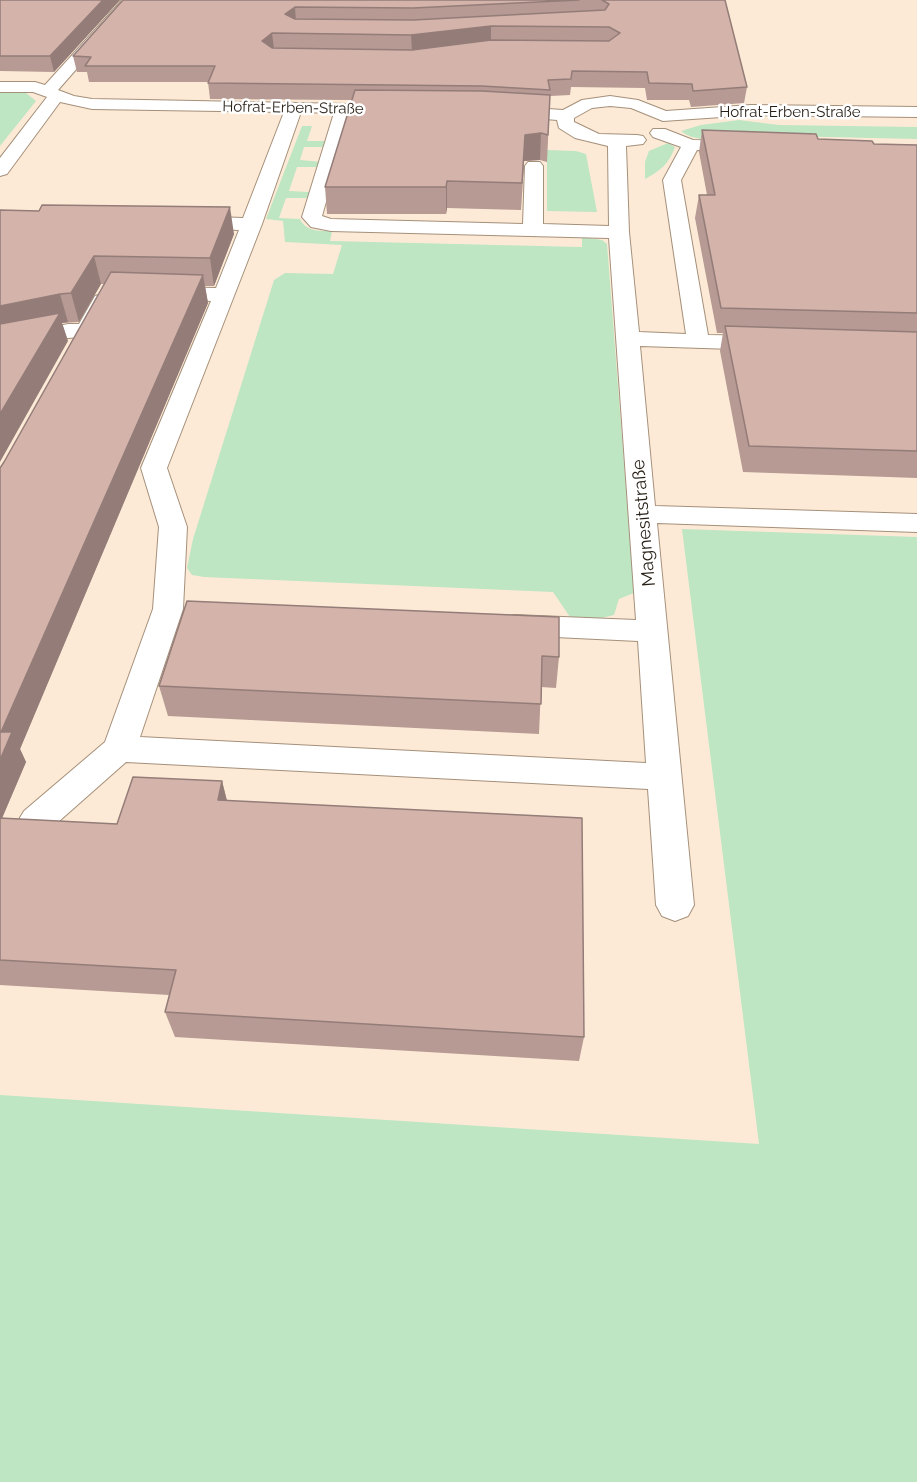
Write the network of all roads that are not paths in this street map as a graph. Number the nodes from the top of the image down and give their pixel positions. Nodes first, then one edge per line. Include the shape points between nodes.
1 (130, 0) edge
2 (0, 87) edge
3 (53, 93) junction
4 (294, 108) junction
5 (344, 109) junction
6 (410, 109) edge
7 (482, 110) edge
8 (917, 112) edge
9 (566, 115) junction
10 (661, 125) junction
11 (617, 141) junction
12 (691, 144) junction
13 (762, 146) edge
14 (534, 166) edge
15 (0, 170) edge
16 (170, 222) edge
17 (252, 224) junction
18 (533, 230) junction
19 (619, 232) junction
20 (225, 294) junction
21 (628, 339) junction
22 (698, 341) junction
23 (790, 344) edge
24 (0, 345) edge
25 (643, 514) junction
26 (917, 523) edge
27 (486, 623) edge
28 (653, 631) junction
29 (119, 749) junction
30 (665, 777) junction
31 (36, 821) edge
32 (675, 905) dead end

1 - 3 street
2 - 3 street, Hofrat-Erben-Straße via 35,87
3 - 4 street, Hofrat-Erben-Straße via 92,104
3 - 15 street
4 - 5 street, Hofrat-Erben-Straße
4 - 17 street
5 - 6 street, Hofrat-Erben-Straße
5 - 18 street via 312,217 318,223
7 - 9 street, Hofrat-Erben-Straße
8 - 10 street, Hofrat-Erben-Straße via 751,110
9 - 10 street, Hofrat-Erben-Straße via 613,95 652,109
9 - 11 street, Hofrat-Erben-Straße via 566,124 575,132 593,139
10 - 11 street, Hofrat-Erben-Straße via 641,139
10 - 12 street
11 - 19 street, Magnesitstraße
12 - 13 street
12 - 22 street via 672,180
14 - 18 street
16 - 17 street
17 - 20 street
18 - 19 street
19 - 21 street, Magnesitstraße
20 - 24 street via 109,291 81,341 68,331
20 - 29 street via 154,468 173,527 179,610
21 - 22 street
21 - 25 street, Magnesitstraße
22 - 23 street
25 - 26 street
25 - 28 street, Magnesitstraße
27 - 28 street
28 - 30 street, Magnesitstraße
29 - 30 street
29 - 31 street
30 - 32 street, Magnesitstraße

